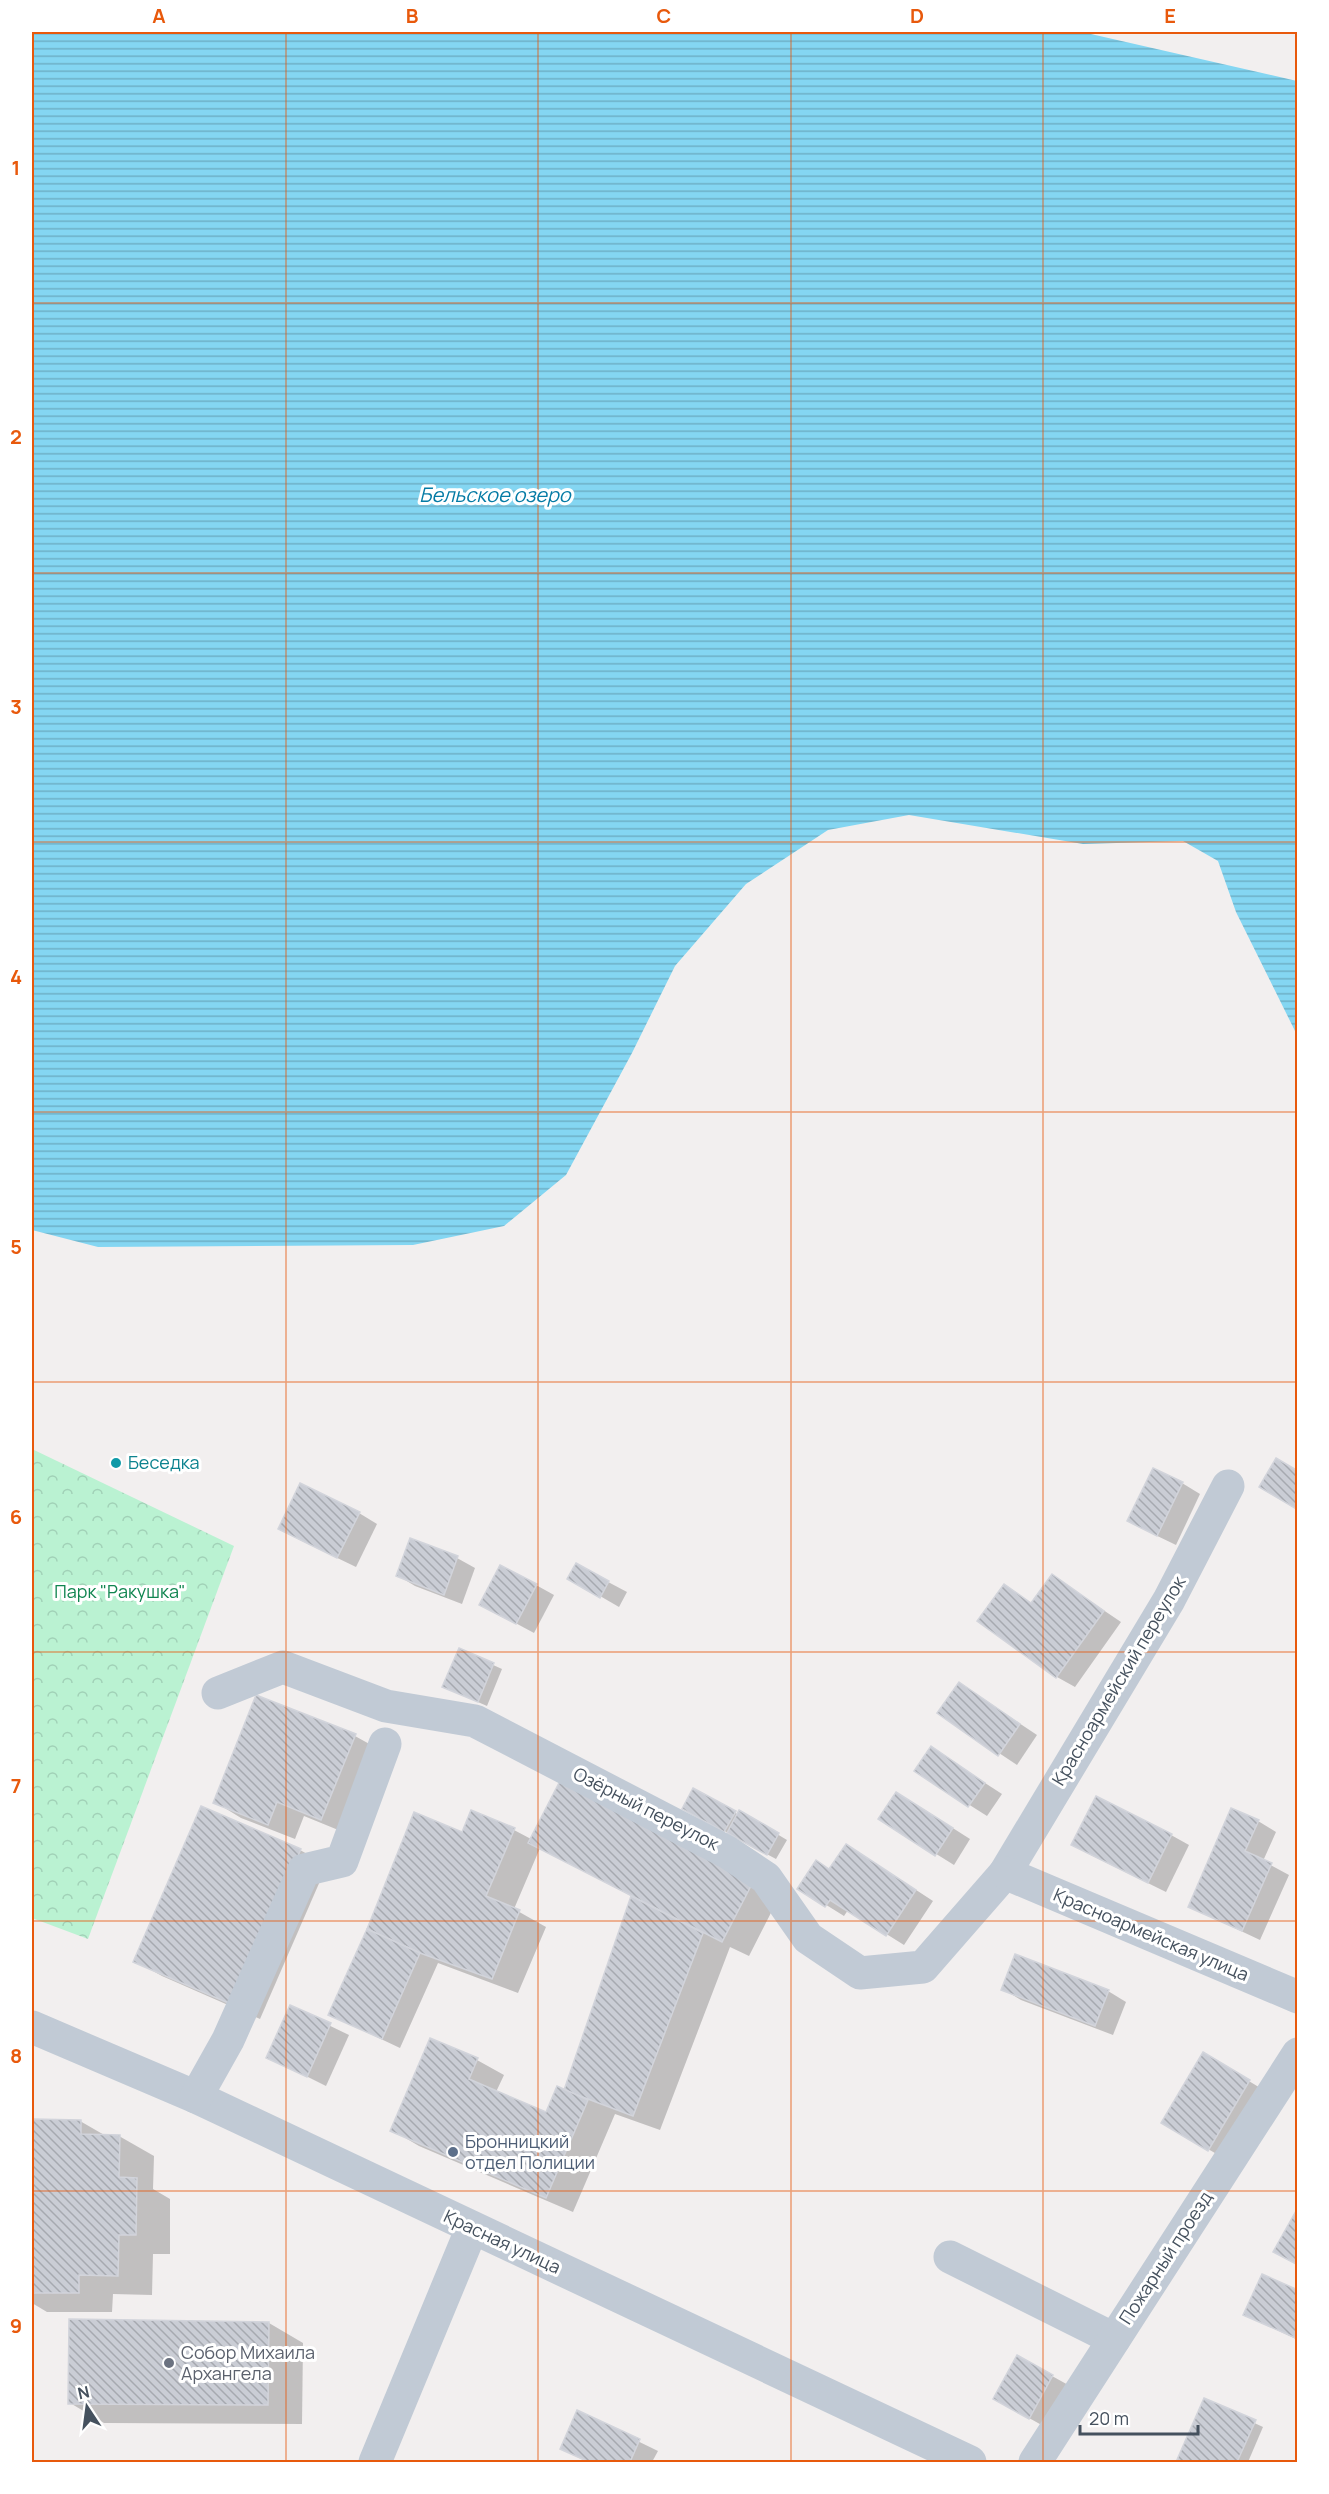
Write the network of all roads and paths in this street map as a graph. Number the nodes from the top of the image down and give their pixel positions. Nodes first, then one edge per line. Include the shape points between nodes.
1 (1228, 1486) dead end
2 (218, 1693) dead end
3 (385, 1744) dead end
4 (1005, 1873) junction
5 (1298, 1996) edge
6 (32, 2027) edge
7 (1298, 2054) edge
8 (196, 2097) junction
9 (472, 2228) junction
10 (950, 2258) dead end
11 (1114, 2339) junction
12 (375, 2463) edge
13 (970, 2463) edge
14 (1035, 2463) edge

1 - 4 street, Красноармейский переулок via 1169,1600
2 - 4 street, Озёрный переулок via 283,1667 386,1706 475,1721 727,1852 766,1878 808,1938 860,1973 923,1967
3 - 8 street via 342,1861 304,1870 228,2040
4 - 5 street, Красноармейская улица
6 - 8 street, Красная улица
7 - 11 street, Пожарный проезд
8 - 9 street, Красная улица
9 - 12 street
9 - 13 street, Красная улица
10 - 11 street
11 - 14 street, Пожарный проезд

